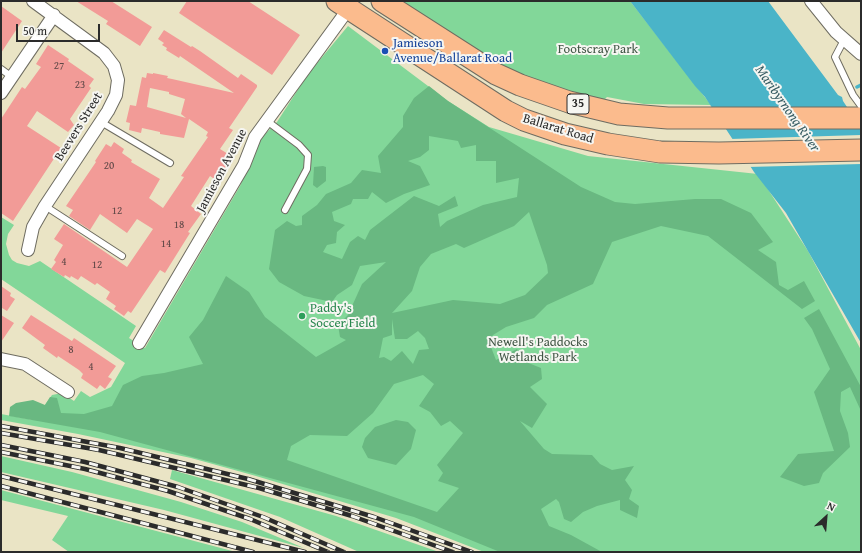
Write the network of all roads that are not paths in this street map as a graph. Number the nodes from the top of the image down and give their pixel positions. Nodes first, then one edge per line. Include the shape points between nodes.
1 (33, 1) edge
2 (382, 1) edge
3 (811, 1) edge
4 (347, 3) edge
5 (54, 15) junction
6 (844, 40) junction
7 (861, 54) edge
8 (1, 69) edge
9 (12, 76) junction
10 (1, 93) edge
11 (861, 106) edge
12 (861, 118) edge
13 (267, 121) junction
14 (101, 122) junction
15 (861, 150) edge
16 (170, 163) dead end
17 (45, 206) junction
18 (285, 210) dead end
19 (28, 250) dead end
20 (122, 256) dead end
21 (139, 343) dead end
22 (1, 359) edge
23 (68, 392) dead end

1 - 5 street, Beevers Street
2 - 12 highway, 35 via 496,74 544,95 619,114 660,118
3 - 6 street
4 - 13 street, Jamieson Avenue
4 - 15 highway, Ballarat Road via 479,95 506,111 565,134 660,152
5 - 9 street
5 - 14 street, Beevers Street via 104,54 118,74 116,95
6 - 7 street
6 - 11 lane via 835,57
8 - 9 lane
9 - 10 street
13 - 18 lane via 308,155 307,169
13 - 21 street, Jamieson Avenue via 255,137 244,165
14 - 16 lane
14 - 17 street, Beevers Street
17 - 19 street, Beevers Street via 33,227
17 - 20 lane
22 - 23 street via 26,364

